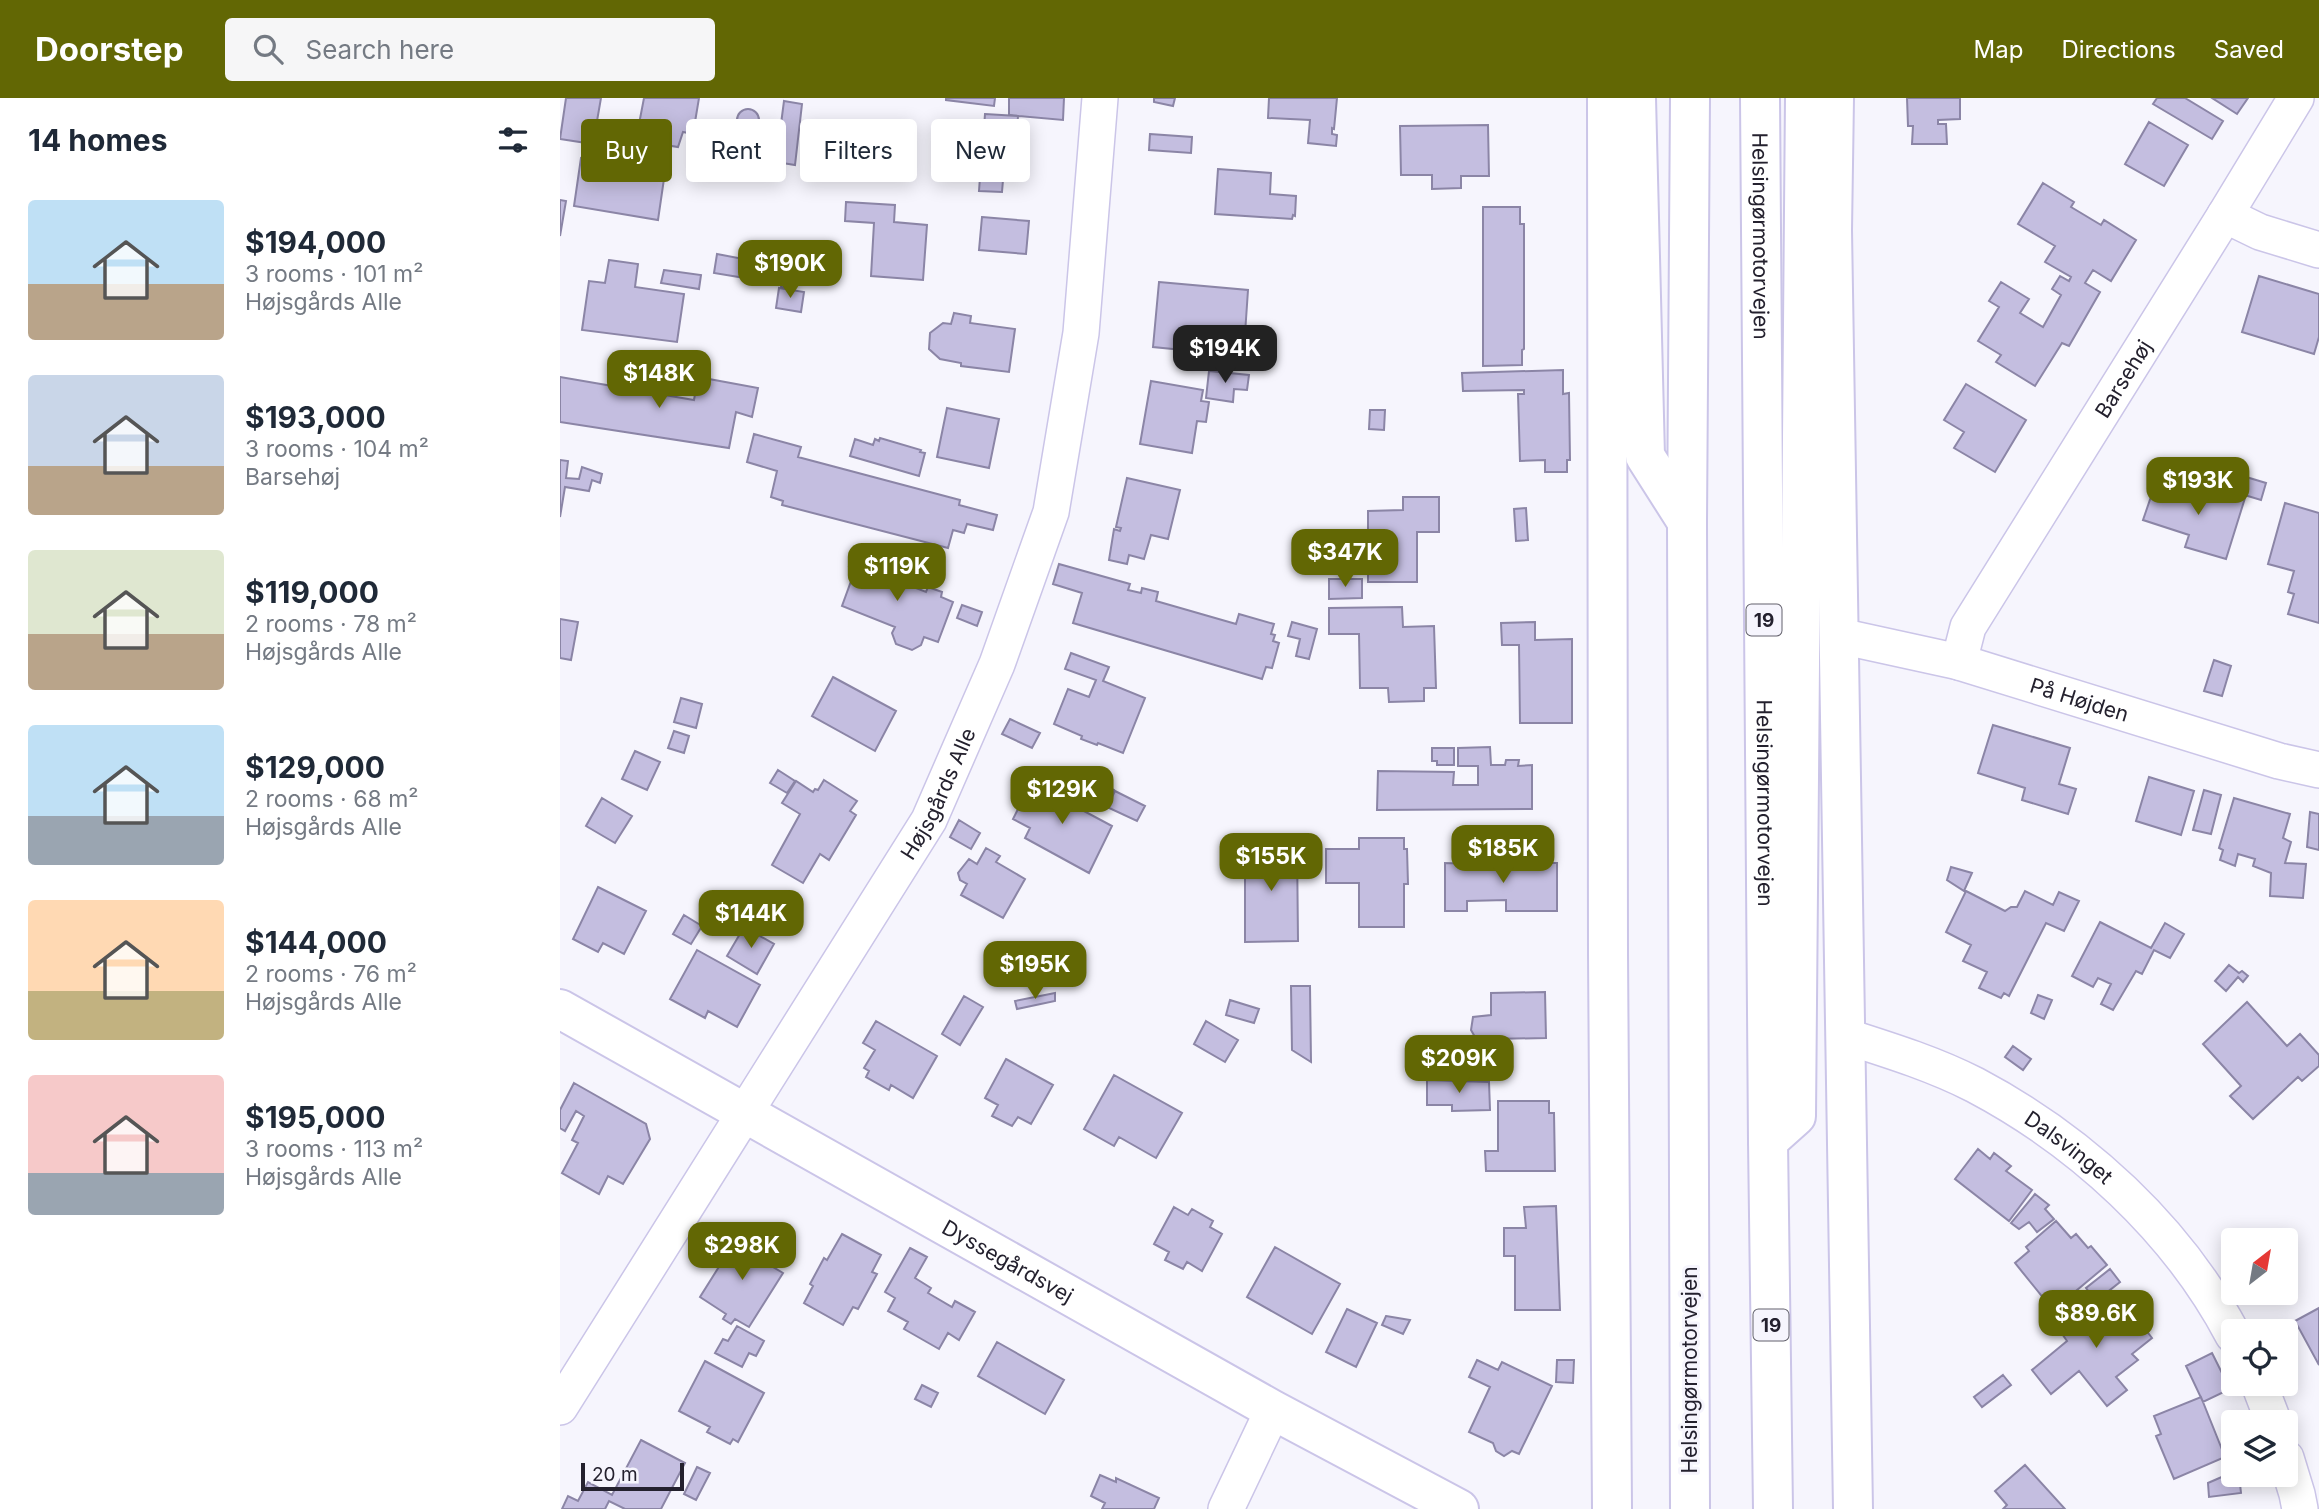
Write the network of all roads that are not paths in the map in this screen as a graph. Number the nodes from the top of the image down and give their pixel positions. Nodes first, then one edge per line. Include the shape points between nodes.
1 (1100, 98) edge
2 (1607, 98) edge
3 (1636, 98) edge
4 (1690, 98) edge
5 (1760, 98) edge
6 (1805, 98) edge
7 (1835, 98) edge
8 (2296, 98) edge
9 (2225, 215) junction
10 (2319, 250) edge
11 (1686, 522) junction
12 (1840, 636) junction
13 (1959, 662) junction
14 (2319, 770) edge
15 (560, 1009) edge
16 (1845, 1036) junction
17 (746, 1113) junction
18 (1768, 1141) junction
19 (2224, 1319) edge
20 (560, 1406) edge
21 (1273, 1410) junction
22 (2295, 1487) edge
23 (1226, 1509) edge
24 (1459, 1509) edge
25 (1612, 1509) edge
26 (1690, 1509) edge
27 (1773, 1509) edge
28 (1853, 1509) edge
29 (2300, 1509) edge

1 - 17 street, Højsgårds Alle via 1081,333 1047,523 997,664 929,820
2 - 25 main road
3 - 11 main road via 1645,456
4 - 11 main road, Helsingørmotorvejen
5 - 18 main road, Helsingørmotorvejen / 19
6 - 18 main road via 1796,1116
7 - 12 main road via 1832,230
8 - 9 street, Barsehøj
9 - 10 street via 2260,232
9 - 13 street, Barsehøj via 1968,627
11 - 26 main road, Helsingørmotorvejen
12 - 13 street, På Højden
12 - 16 main road
13 - 14 street, På Højden
15 - 17 main road, Dyssegårdsvej
16 - 19 street, Dalsvinget via 1974,1084 2063,1139 2153,1221
16 - 28 main road
17 - 20 street, Højsgårds Alle
17 - 21 main road, Dyssegårdsvej
18 - 27 main road, Helsingørmotorvejen / 19
21 - 23 street
21 - 24 main road, Dyssegårdsvej
22 - 29 street

